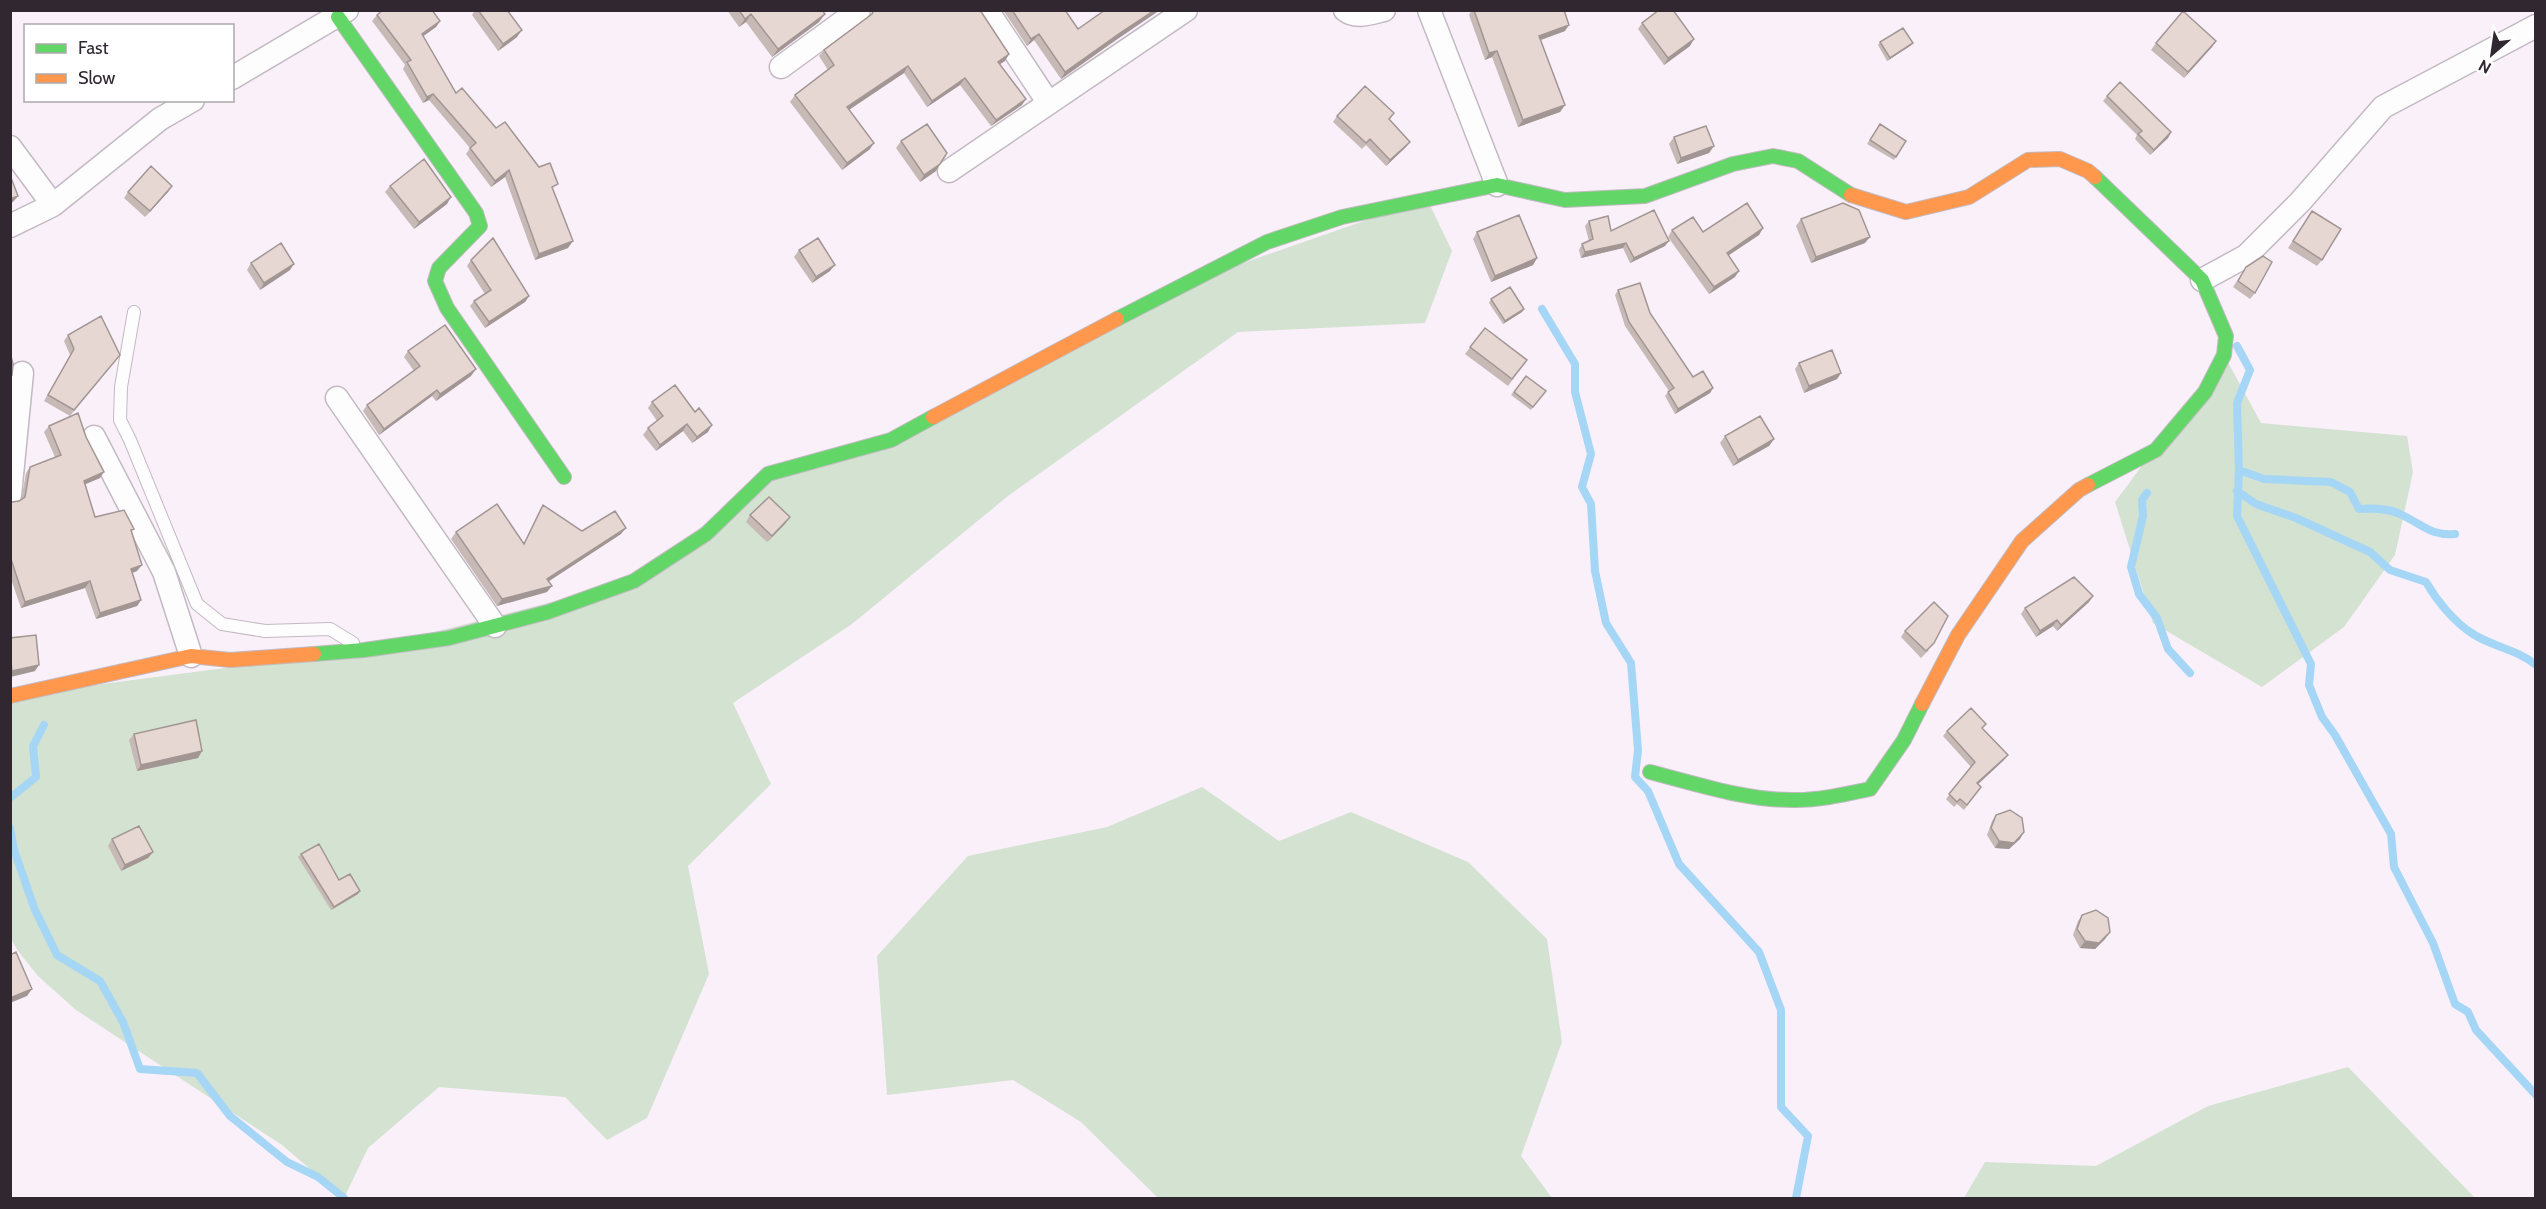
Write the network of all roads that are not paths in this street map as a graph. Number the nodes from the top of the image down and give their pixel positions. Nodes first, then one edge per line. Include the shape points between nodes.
1 (859, 10) edge
2 (987, 10) edge
3 (1186, 10) edge
4 (1345, 10) edge
5 (1384, 10) edge
6 (1429, 10) edge
7 (342, 14) edge
8 (2535, 26) edge
9 (781, 67) dead end
10 (234, 77) edge
11 (190, 102) edge
12 (1048, 102) junction
13 (10, 147) edge
14 (949, 171) dead end
15 (1497, 185) junction
16 (53, 205) junction
17 (10, 226) edge
18 (2202, 280) junction
19 (134, 312) dead end
20 (22, 373) dead end
21 (337, 398) dead end
22 (94, 436) dead end
23 (564, 477) dead end
24 (10, 495) edge
25 (495, 626) junction
26 (364, 650) junction
27 (191, 656) junction
28 (10, 696) edge
29 (1650, 772) dead end

1 - 9 street
2 - 12 street
3 - 12 street
4 - 5 street via 1362,15
6 - 15 street
7 - 10 street
7 - 23 street via 476,213 480,226 439,268 435,281 447,308
8 - 18 street via 2383,107 2300,202 2246,256
11 - 16 street via 160,119
12 - 14 street
13 - 16 street
15 - 18 street via 1565,200 1645,196 1733,164 1773,156 1798,160 1852,196 1906,212 1969,197 2028,160 2060,159 2088,171
15 - 25 street via 1342,217 1267,242 1025,366 891,440 768,474 706,534 634,581 548,612
16 - 17 street
18 - 29 street via 2226,336 2224,355 2205,392 2156,450 2079,490 2022,541 1958,635 1904,740 1870,789 1788,800 1740,794
19 - 26 lane via 121,387 120,420 197,604 222,624 265,630 330,629
20 - 24 street
21 - 25 street
22 - 27 street via 164,572
25 - 26 street via 449,638
26 - 27 street via 230,660
27 - 28 street

